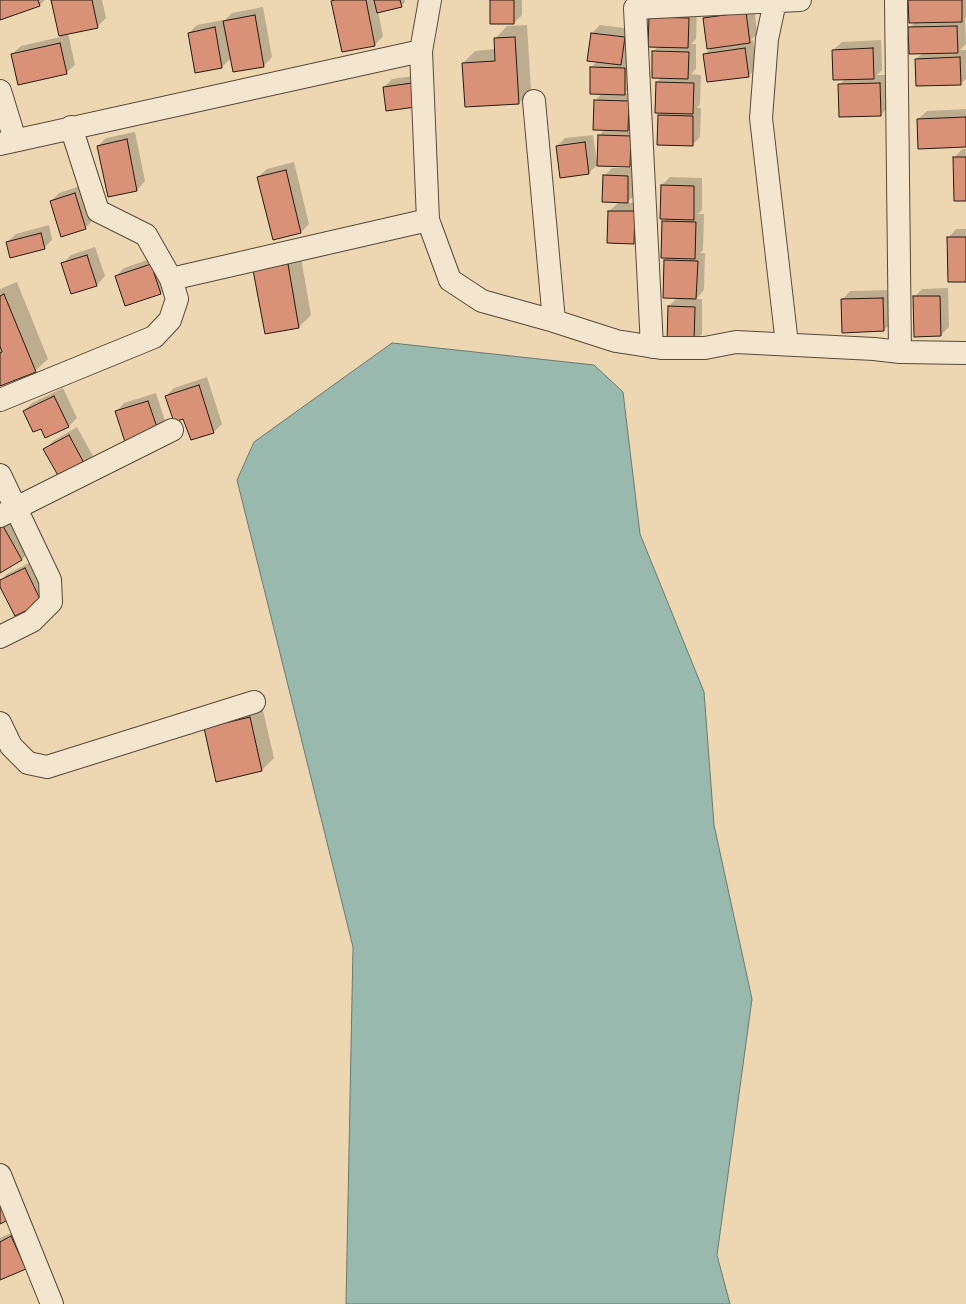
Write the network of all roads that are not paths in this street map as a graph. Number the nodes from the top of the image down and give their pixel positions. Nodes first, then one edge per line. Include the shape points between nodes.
1 (430, 0) edge
2 (800, 0) edge
3 (896, 0) edge
4 (773, 1) junction
5 (421, 51) junction
6 (0, 91) edge
7 (534, 102) dead end
8 (71, 127) junction
9 (8, 142) edge
10 (428, 220) junction
11 (171, 280) junction
12 (554, 321) junction
13 (787, 344) junction
14 (652, 347) junction
15 (900, 352) junction
16 (966, 353) edge
17 (0, 400) edge
18 (172, 430) dead end
19 (0, 475) edge
20 (8, 512) edge
21 (0, 637) edge
22 (254, 702) dead end
23 (0, 723) edge
24 (0, 1176) edge
25 (52, 1304) edge

1 - 5 street
2 - 4 street
3 - 15 street
4 - 13 street via 767,39 761,118
4 - 14 street via 635,8
5 - 8 street
5 - 10 street
6 - 9 street
7 - 12 street
8 - 9 street
8 - 11 street via 98,211 146,234
10 - 11 street
10 - 12 street via 450,280 482,301
11 - 17 street via 177,299 170,320 154,337
12 - 14 street via 616,341
13 - 14 street via 736,342 705,348
13 - 15 street
15 - 16 street
18 - 20 street
19 - 20 street
20 - 21 street via 50,580 51,602 32,621
22 - 23 street via 47,767 28,763 11,746
24 - 25 street

